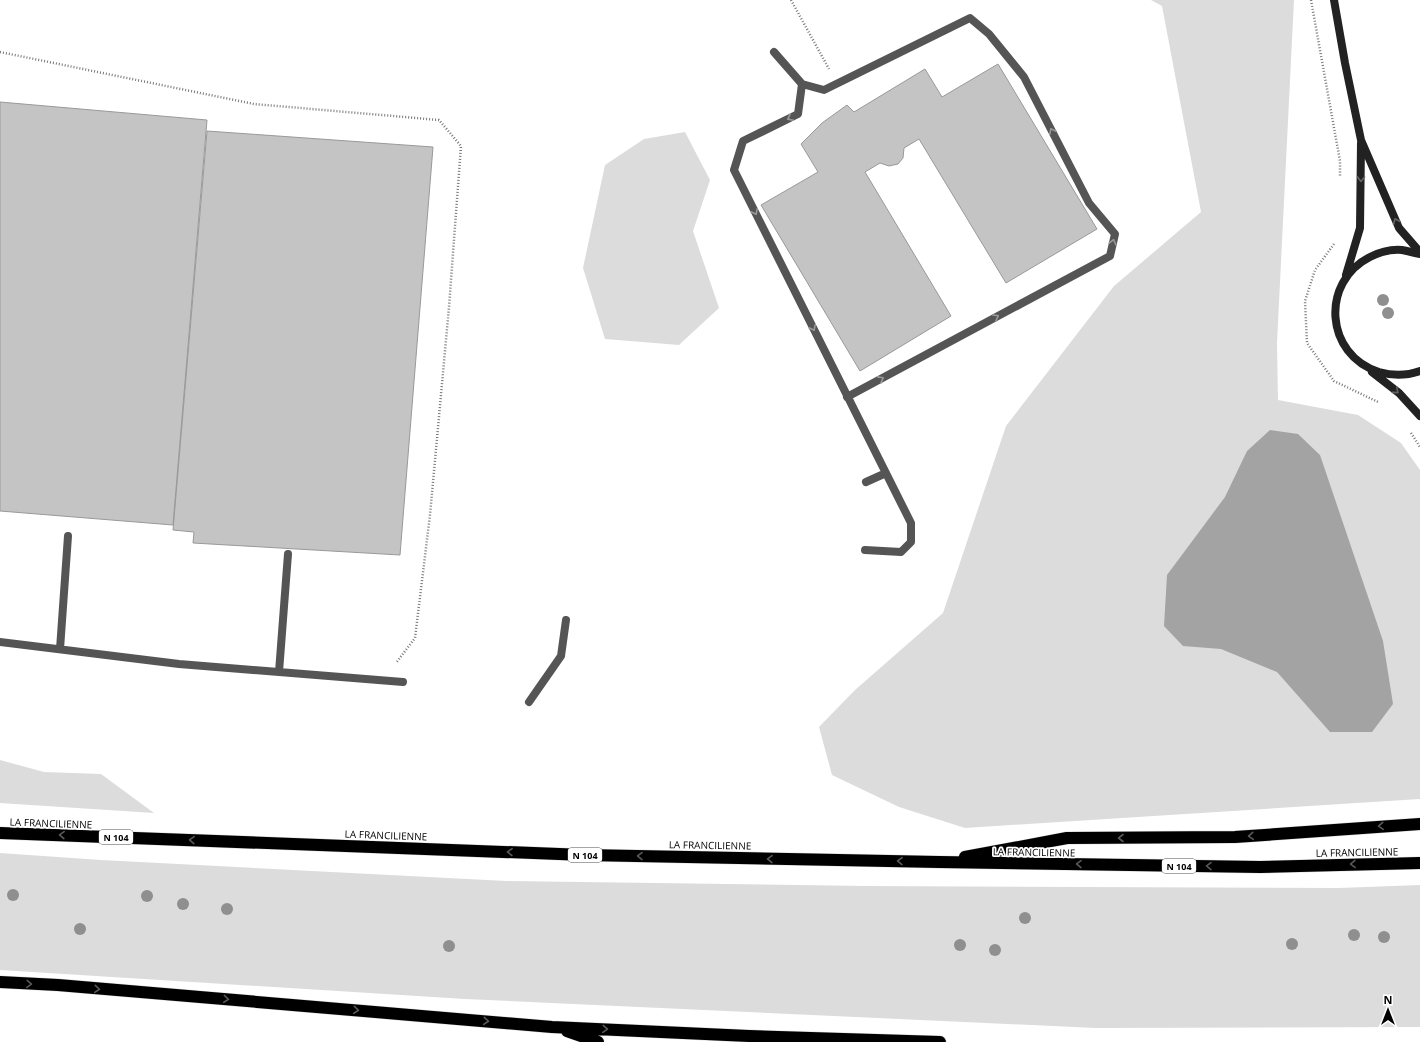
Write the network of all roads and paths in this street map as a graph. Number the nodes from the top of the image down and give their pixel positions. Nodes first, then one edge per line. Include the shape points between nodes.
1 (792, 0) edge
2 (1334, 0) edge
3 (0, 52) edge
4 (774, 52) dead end
5 (831, 72) dead end
6 (802, 84) junction
7 (1361, 140) junction
8 (1420, 253) edge
9 (1346, 277) junction
10 (1368, 369) junction
11 (1420, 371) edge
12 (847, 397) junction
13 (1420, 416) edge
14 (886, 473) junction
15 (866, 482) dead end
16 (68, 536) dead end
17 (865, 550) dead end
18 (288, 554) dead end
19 (566, 620) dead end
20 (0, 642) edge
21 (60, 650) junction
22 (279, 672) junction
23 (382, 681) junction
24 (403, 682) dead end
25 (529, 702) dead end
26 (1420, 824) edge
27 (0, 833) edge
28 (939, 862) junction
29 (1420, 863) edge
30 (0, 982) edge
31 (552, 1027) junction
32 (598, 1042) edge
33 (940, 1042) edge

1 - 5 path
2 - 7 main road
3 - 23 path via 254,104 439,120 461,146 433,484 415,638
4 - 6 lane
6 -> 12 lane via 798,114 743,140 734,170
12 -> 6 lane via 1110,256 1116,234 1089,203 1024,77 989,34 970,18 824,90
8 -> 7 main road via 1399,228
7 -> 9 main road via 1360,228
8 - 9 main road via 1401,250 1380,252 1361,262
9 - 10 main road via 1336,296 1334,317 1340,338 1351,356
10 - 11 main road via 1389,375 1410,375
10 -> 13 main road via 1399,393
12 - 14 lane
14 - 15 lane
14 - 17 lane via 911,523 911,542 901,552
16 - 21 lane
18 - 22 lane
19 - 25 lane via 561,656
20 - 21 lane
21 - 22 lane via 179,664
22 - 23 lane
23 - 24 lane
26 -> 28 highway via 1235,837 1067,838
28 -> 27 highway, LA FRANCILIENNE / N 104 via 585,855
29 -> 28 highway, LA FRANCILIENNE / N 104 via 1260,867
30 -> 31 highway
31 - 32 highway
31 -> 33 highway

